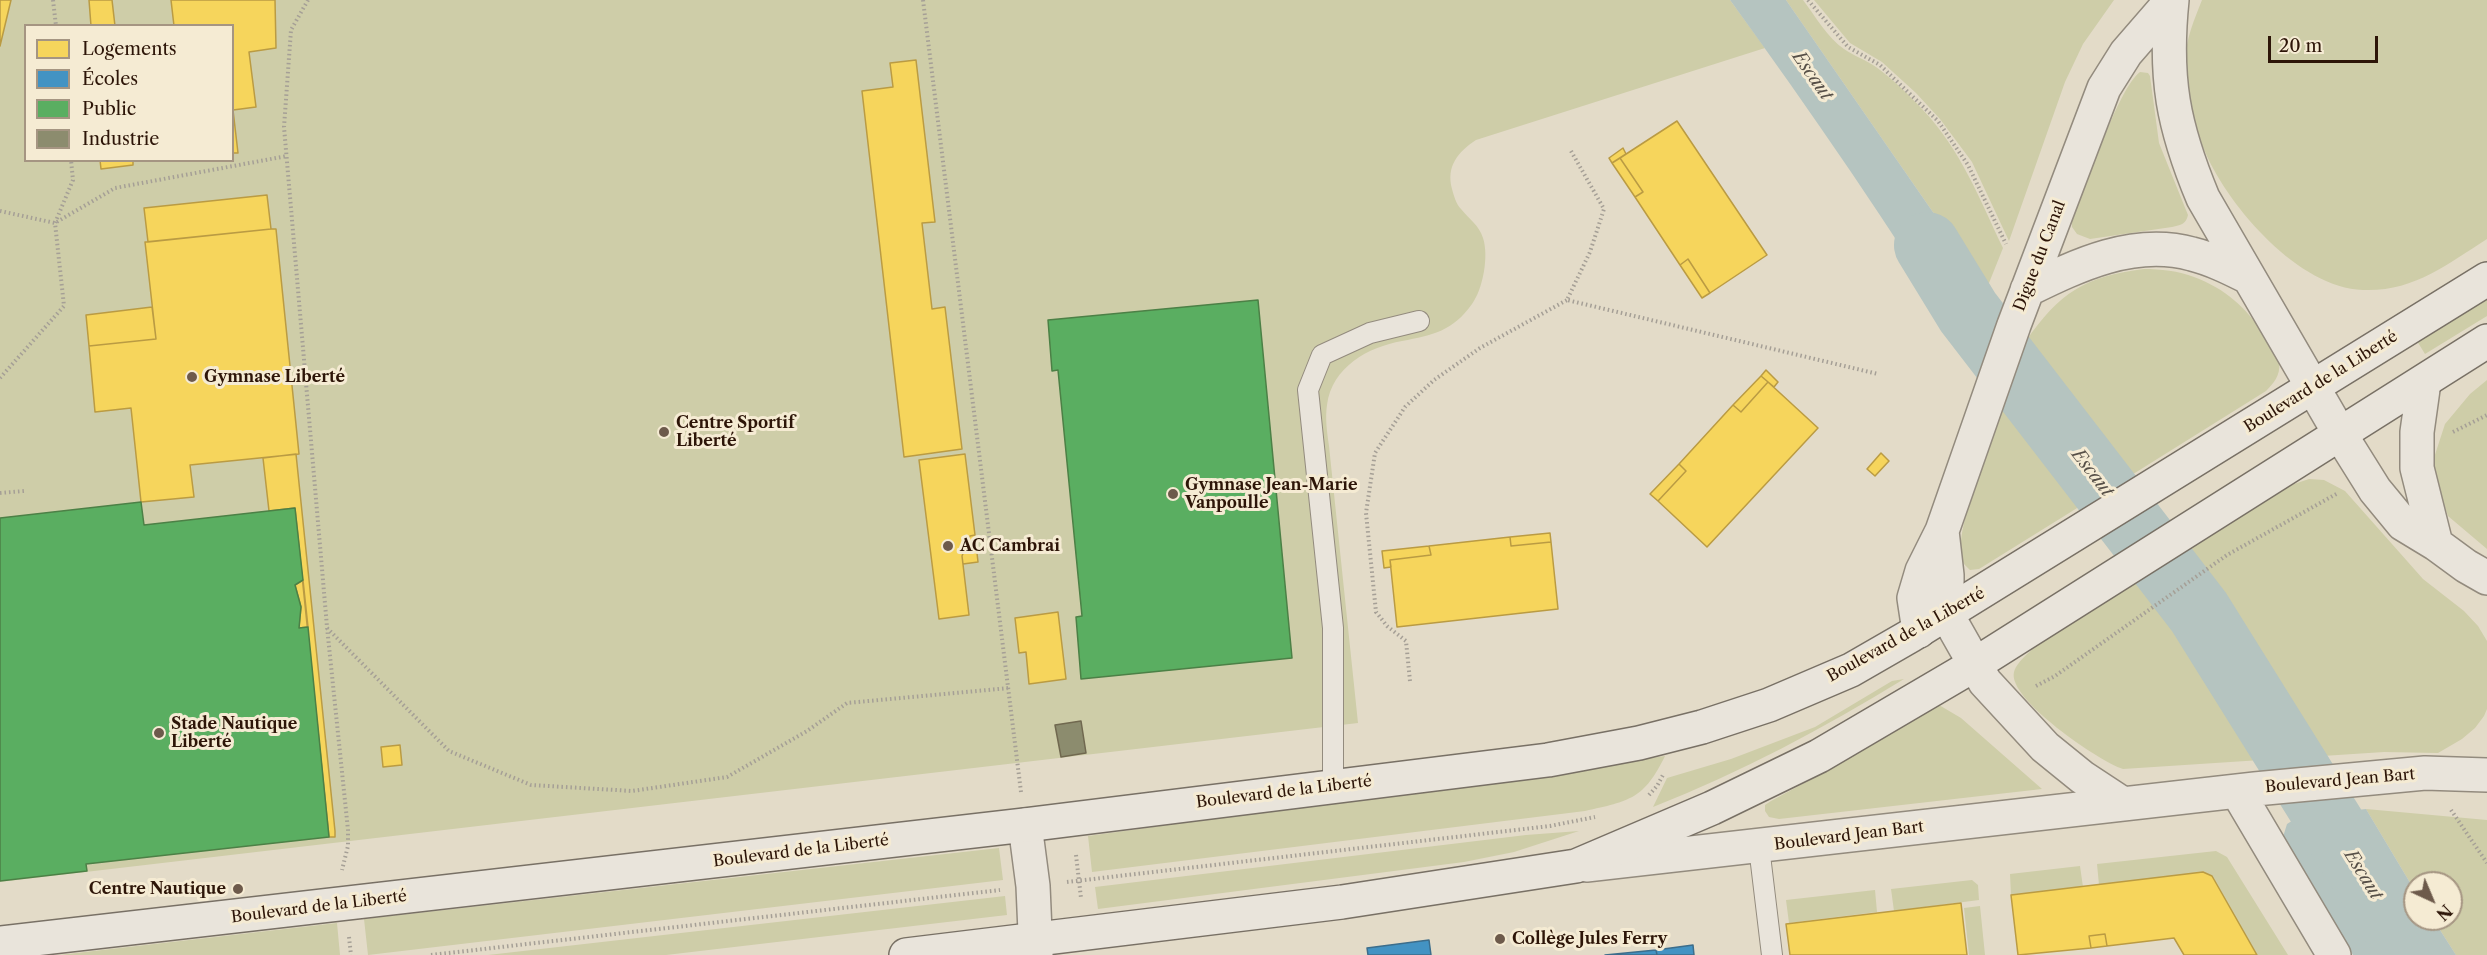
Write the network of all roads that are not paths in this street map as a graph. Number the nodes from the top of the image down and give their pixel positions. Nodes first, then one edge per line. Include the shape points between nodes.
1 (2172, 0) edge
2 (2248, 277) junction
3 (2487, 279) edge
4 (2027, 290) junction
5 (1419, 321) dead end
6 (2485, 342) edge
7 (2424, 382) junction
8 (2313, 387) junction
9 (2340, 434) junction
10 (1942, 531) junction
11 (2436, 544) junction
12 (2487, 578) edge
13 (1947, 615) junction
14 (1919, 631) junction
15 (1974, 664) junction
16 (2487, 775) edge
17 (1334, 785) junction
18 (2246, 790) junction
19 (2123, 804) junction
20 (1025, 825) junction
21 (1759, 847) junction
22 (1576, 866) junction
23 (0, 943) edge
24 (1036, 946) edge
25 (906, 955) edge
26 (1772, 955) edge
27 (2334, 955) edge

1 - 2 main road via 2168,49 2177,127 2203,198
1 - 4 main road, Digue du Canal via 2126,53 2104,88
2 - 4 main road via 2190,253 2136,251 2108,255
2 - 8 main road
3 - 8 main road, Boulevard de la Liberté
4 - 10 main road, Digue du Canal
5 - 17 lane via 1370,333 1322,355 1308,390 1333,628
6 - 7 main road
7 - 9 main road
7 - 11 main road via 2417,468
8 - 9 main road
8 - 13 main road, Boulevard de la Liberté
9 - 11 main road via 2366,477 2403,524
9 - 15 main road
10 - 13 main road, Digue du Canal
10 - 14 main road, Digue du Canal via 1929,554 1914,598
11 - 12 main road
13 - 14 main road, Boulevard de la Liberté
13 - 15 main road
14 - 17 main road, Boulevard de la Liberté via 1851,670 1769,705 1702,727 1548,760
15 - 19 main road via 1997,698 2045,747
15 - 22 main road via 1819,756 1712,808
16 - 18 main road, Boulevard Jean Bart via 2425,773
17 - 20 main road, Boulevard de la Liberté
18 - 19 main road, Boulevard Jean Bart
18 - 27 main road
19 - 21 main road, Boulevard Jean Bart
20 - 23 main road, Boulevard de la Liberté
20 - 24 main road
21 - 22 main road, Boulevard Jean Bart
21 - 26 lane
22 - 24 main road via 1342,902 1085,932
24 - 25 main road

